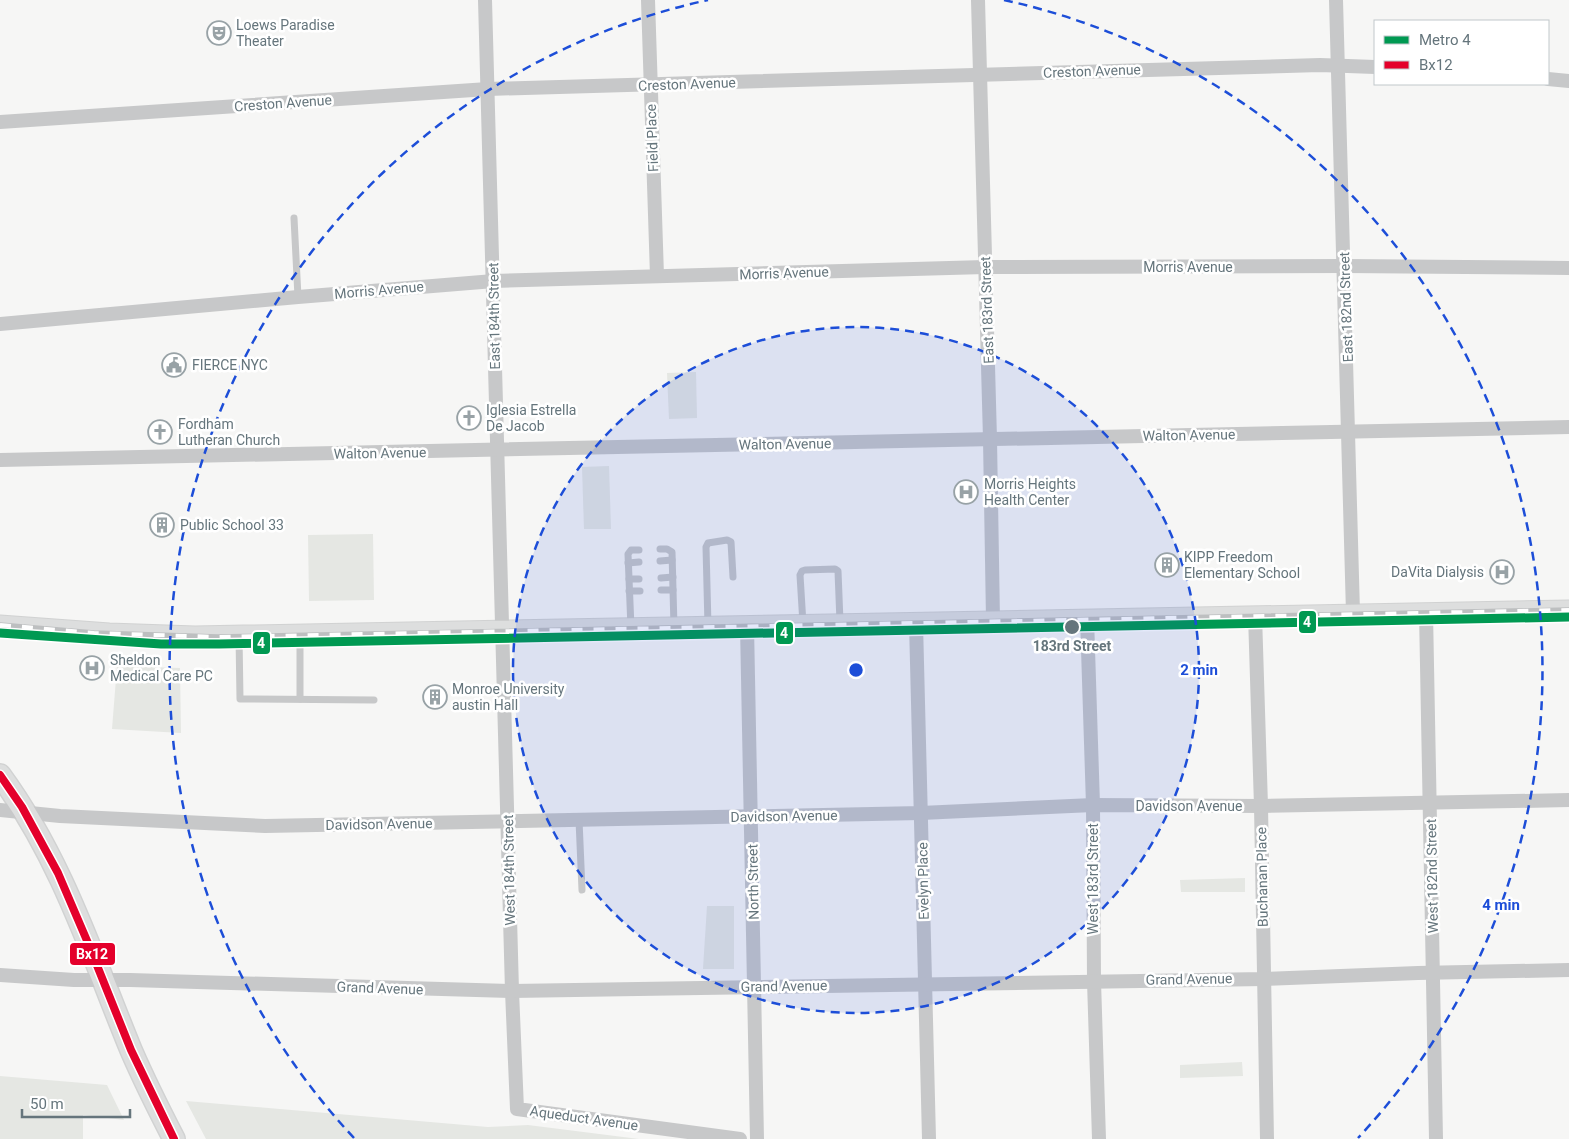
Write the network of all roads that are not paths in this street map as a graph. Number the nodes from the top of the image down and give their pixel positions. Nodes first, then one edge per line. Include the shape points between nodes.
1 (486, 0) edge
2 (648, 0) edge
3 (978, 0) edge
4 (1336, 0) edge
5 (1338, 65) junction
6 (1374, 67) edge
7 (980, 74) junction
8 (1549, 79) edge
9 (1569, 81) edge
10 (651, 85) junction
11 (488, 89) junction
12 (0, 122) edge
13 (294, 218) dead end
14 (1345, 266) junction
15 (985, 267) junction
16 (1569, 268) edge
17 (658, 276) junction
18 (494, 281) junction
19 (298, 296) junction
20 (0, 324) edge
21 (1569, 427) edge
22 (1350, 432) junction
23 (990, 439) junction
24 (497, 450) junction
25 (0, 460) edge
26 (660, 549) dead end
27 (639, 550) dead end
28 (672, 560) junction
29 (660, 561) dead end
30 (628, 562) junction
31 (639, 562) dead end
32 (673, 577) junction
33 (733, 577) dead end
34 (661, 578) dead end
35 (629, 579) junction
36 (639, 579) dead end
37 (661, 590) dead end
38 (673, 590) junction
39 (629, 591) junction
40 (640, 591) dead end
41 (1569, 610) edge
42 (1426, 612) junction
43 (1353, 613) junction
44 (1255, 615) junction
45 (1087, 618) junction
46 (993, 620) junction
47 (916, 623) junction
48 (0, 624) edge
49 (840, 624) junction
50 (803, 625) junction
51 (708, 626) junction
52 (747, 626) junction
53 (674, 627) junction
54 (631, 628) junction
55 (502, 631) junction
56 (300, 634) junction
57 (239, 636) junction
58 (300, 700) junction
59 (374, 700) dead end
60 (0, 775) edge
61 (1569, 800) edge
62 (1431, 803) junction
63 (1093, 806) junction
64 (1261, 806) junction
65 (0, 810) edge
66 (26, 812) junction
67 (921, 813) junction
68 (752, 817) junction
69 (579, 820) junction
70 (508, 822) junction
71 (582, 890) dead end
72 (1569, 970) edge
73 (1434, 973) junction
74 (0, 975) edge
75 (1264, 978) junction
76 (103, 981) junction
77 (1094, 981) junction
78 (924, 984) junction
79 (755, 987) junction
80 (512, 991) junction
81 (517, 1108) joint
82 (174, 1139) edge
83 (740, 1139) edge
84 (757, 1139) edge
85 (929, 1139) edge
86 (1099, 1139) edge
87 (1267, 1139) edge
88 (1436, 1139) edge

1 - 11 street, East 184th Street
2 - 10 street, Field Place
3 - 7 street, East 183rd Street
4 - 5 street, East 182nd Street
5 - 6 street, Creston Avenue
5 - 7 street, Creston Avenue
5 - 14 street, East 182nd Street
7 - 10 street, Creston Avenue
7 - 15 street, East 183rd Street
8 - 9 street
10 - 11 street, Creston Avenue
10 - 17 street, Field Place
11 - 12 street, Creston Avenue
11 - 18 street, East 184th Street
13 - 19 lane
14 - 15 street, Morris Avenue
14 - 16 street, Morris Avenue
14 - 22 street, East 182nd Street
15 - 17 street, Morris Avenue
15 - 23 street, East 183rd Street
17 - 18 street, Morris Avenue
18 - 19 street, Morris Avenue
18 - 24 street, East 184th Street
19 - 20 street, Morris Avenue
21 - 22 street, Walton Avenue
22 - 23 street, Walton Avenue
22 - 43 street, East 182nd Street
23 - 24 street, Walton Avenue
23 - 46 street, East 183rd Street
24 - 25 street, Walton Avenue
24 - 55 street, East 184th Street
26 - 28 lane via 672,552
27 - 30 lane via 631,550
28 - 29 lane
28 - 32 lane
30 - 31 lane
30 - 35 lane
32 - 34 lane
32 - 38 lane
33 - 51 lane via 730,542 708,543
35 - 36 lane
35 - 39 lane
37 - 38 lane
38 - 53 lane
39 - 40 lane
39 - 54 lane
41 - 42 main road
42 - 43 main road
42 - 62 street, West 182nd Street
43 - 44 main road
44 - 45 main road
44 - 64 street, Buchanan Place
45 - 46 main road
45 - 63 street, West 183rd Street
46 - 47 main road
47 - 49 main road
47 - 67 street, Evelyn Place
48 - 57 main road via 108,634
49 - 50 main road
49 - 50 lane via 839,574 835,569 802,571
50 - 52 main road
51 - 52 main road
51 - 53 main road
52 - 68 street, North Street
53 - 54 main road
54 - 55 main road
55 - 56 main road
55 - 70 street, West 184th Street
56 - 57 main road
56 - 58 lane
57 - 58 lane via 240,699
58 - 59 lane
60 - 66 main road
61 - 62 street, Davidson Avenue
62 - 64 street, Davidson Avenue
62 - 73 street, West 182nd Street
63 - 64 street, Davidson Avenue
63 - 67 street, Davidson Avenue
63 - 77 street, West 183rd Street
64 - 75 street, Buchanan Place
65 - 66 street, Davidson Avenue
66 - 70 street, Davidson Avenue via 265,826
66 - 76 main road via 56,866
67 - 68 street, Davidson Avenue
67 - 78 street, Evelyn Place
68 - 69 street, Davidson Avenue
68 - 79 street, North Street
69 - 70 street, Davidson Avenue
69 - 71 lane
70 - 80 street, West 184th Street
72 - 73 street, Grand Avenue
73 - 75 street, Grand Avenue
73 - 88 street, West 182nd Street
74 - 76 street, Grand Avenue
75 - 77 street, Grand Avenue
75 - 87 street, Buchanan Place
76 - 80 street, Grand Avenue
76 - 82 main road via 141,1074
77 - 78 street, Grand Avenue
77 - 86 street, West 183rd Street
78 - 79 street, Grand Avenue
78 - 85 street, Evelyn Place
79 - 80 street, Grand Avenue
79 - 84 street, North Street
80 - 81 street, West 184th Street
81 - 83 street, Aqueduct Avenue

